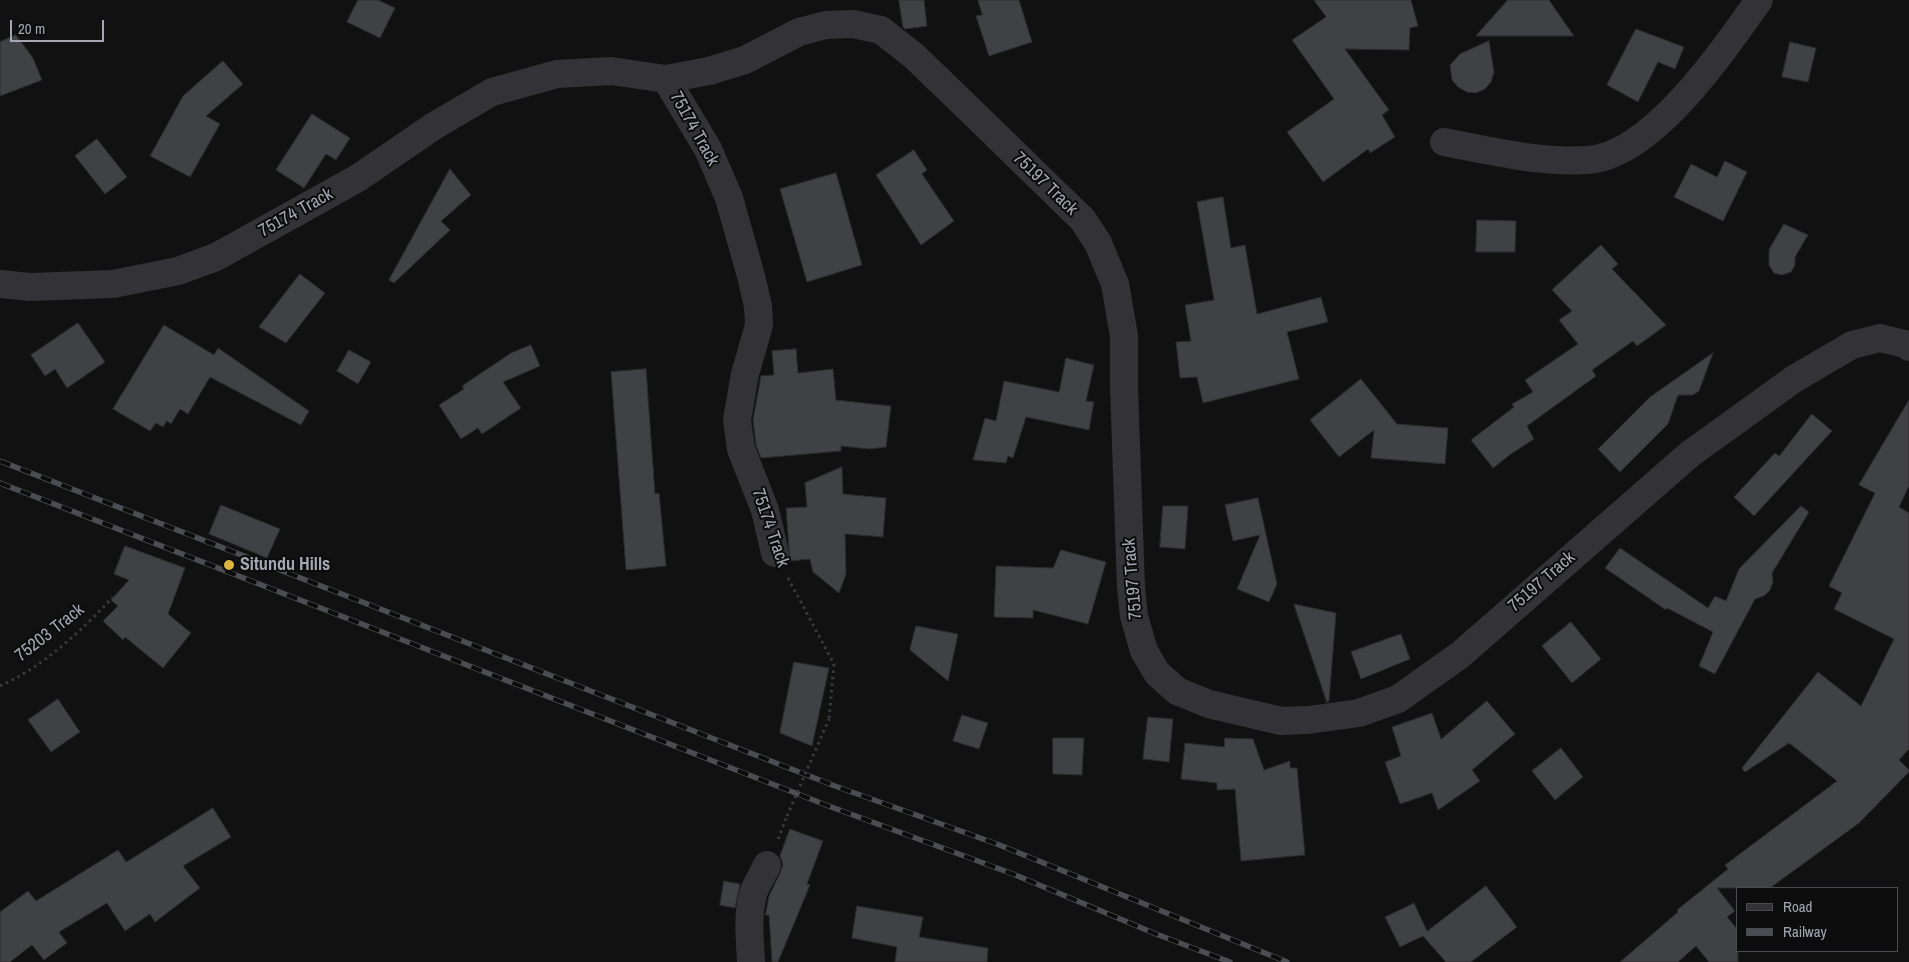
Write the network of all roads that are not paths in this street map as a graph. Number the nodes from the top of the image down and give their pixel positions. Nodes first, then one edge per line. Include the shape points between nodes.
1 (1759, 0) edge
2 (666, 80) junction
3 (1444, 142) dead end
4 (0, 284) edge
5 (1909, 347) edge
6 (775, 553) road end
7 (767, 865) dead end
8 (751, 962) edge

1 - 3 street via 1696,84 1657,126 1608,156 1589,160 1541,159
2 - 4 street, 75174 Track via 611,71 558,74 492,92 434,126 358,178 216,257 178,271 113,284
2 - 5 street, 75197 Track via 745,60 799,32 826,25 853,24 881,30 914,56 1083,220 1098,243 1115,284 1124,336 1131,588 1134,616 1144,651 1157,673 1177,691 1209,704 1281,721 1359,713 1398,699 1460,655 1690,454 1794,379 1852,345 1880,338
2 - 6 street, 75174 Track via 708,149 729,198 752,276 759,325 745,374 737,420 741,448 765,510
7 - 8 street via 754,893 749,920

